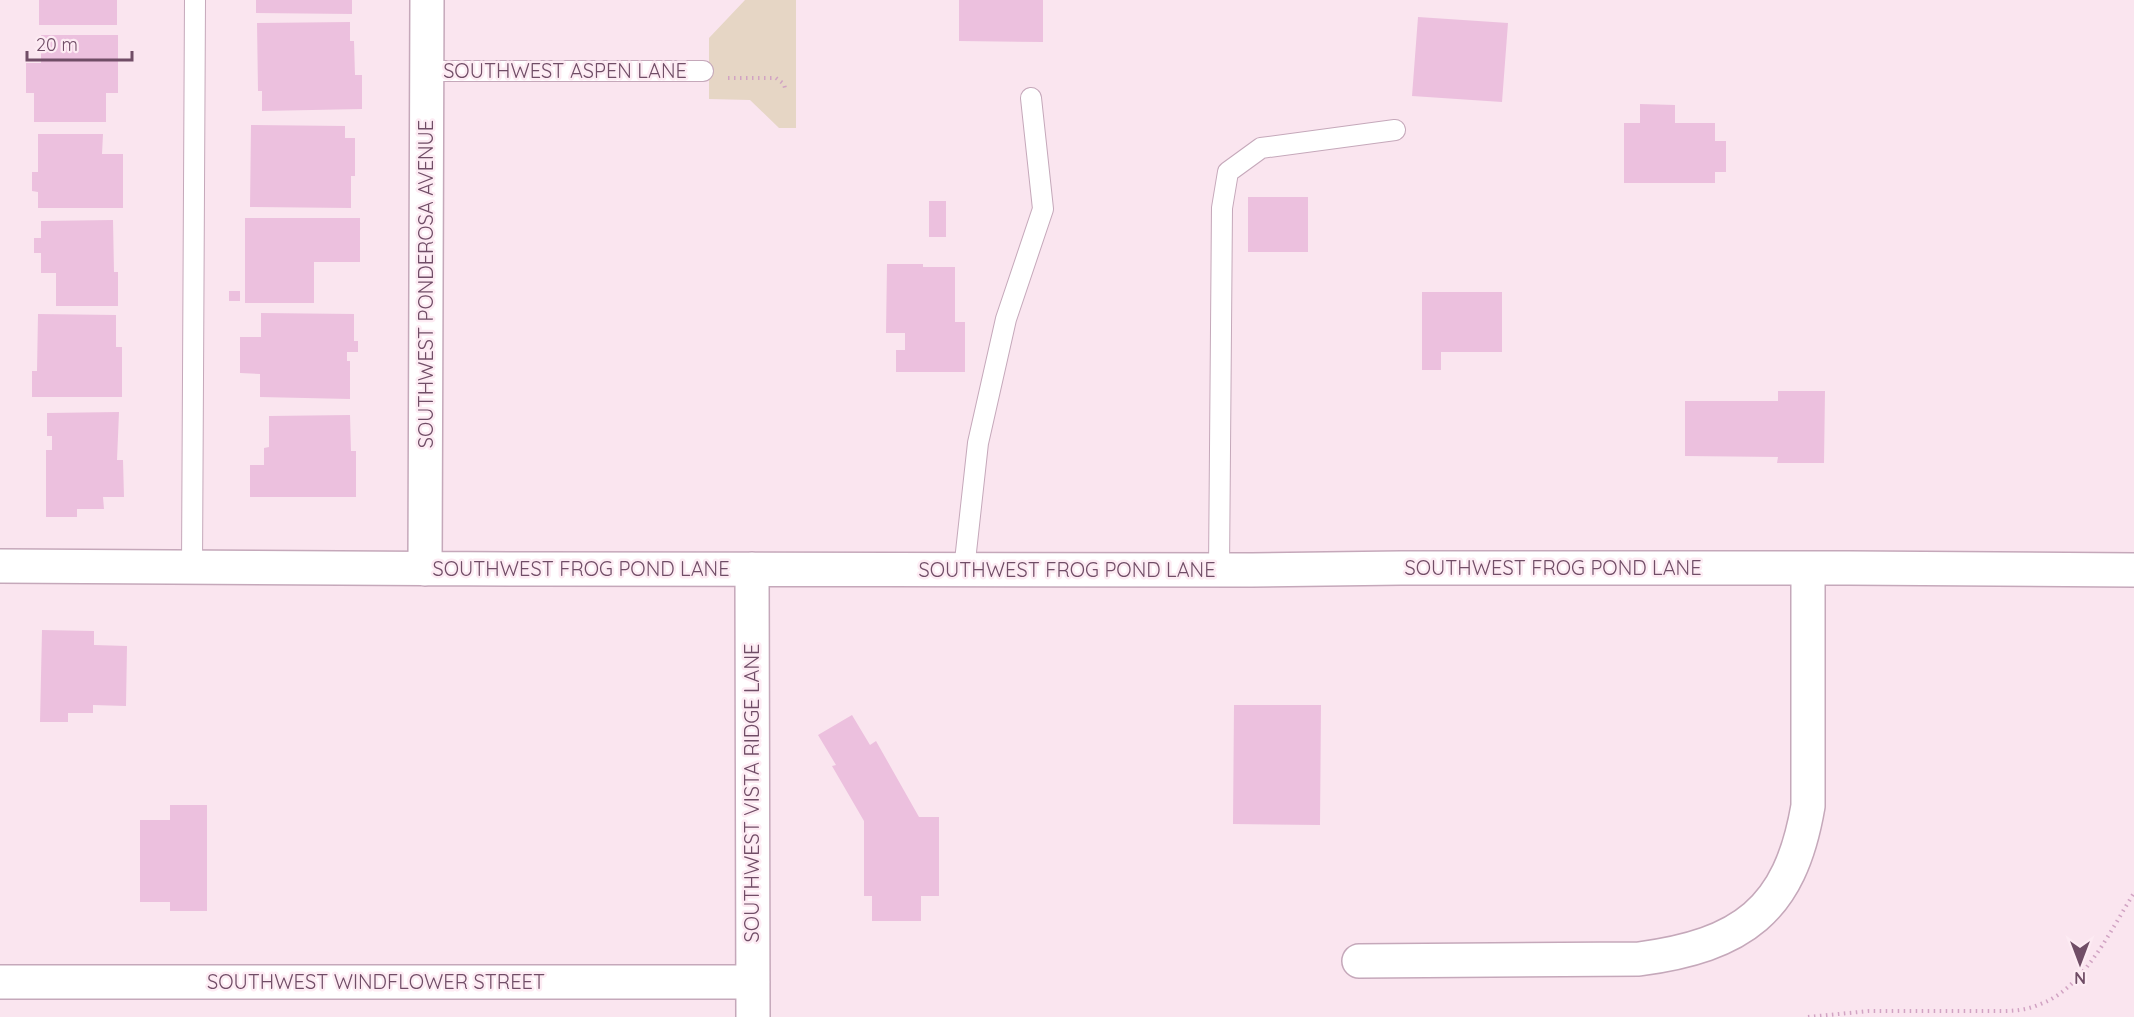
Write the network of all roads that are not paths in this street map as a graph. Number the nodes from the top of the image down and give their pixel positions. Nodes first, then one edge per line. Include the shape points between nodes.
1 (195, 0) edge
2 (428, 0) edge
3 (427, 70) junction
4 (703, 70) dead end
5 (1031, 98) dead end
6 (1395, 130) dead end
7 (0, 566) edge
8 (192, 567) junction
9 (1808, 568) junction
10 (425, 569) junction
11 (752, 569) junction
12 (964, 570) junction
13 (1219, 570) junction
14 (2134, 570) edge
15 (1359, 961) dead end
16 (0, 982) edge
17 (753, 982) junction
18 (753, 1017) edge

1 - 8 lane
2 - 3 street, SOUTHWEST PONDEROSA AVENUE
3 - 4 lane, SOUTHWEST ASPEN LANE
3 - 10 street, SOUTHWEST PONDEROSA AVENUE
5 - 12 lane via 1043,209 1006,318 978,443
6 - 13 lane via 1262,148 1228,172 1222,208
7 - 8 street, SOUTHWEST FROG POND LANE
8 - 10 street, SOUTHWEST FROG POND LANE
9 - 13 street, SOUTHWEST FROG POND LANE
9 - 14 street, SOUTHWEST FROG POND LANE
9 - 15 street via 1808,806 1803,838 1790,874 1772,902 1749,922 1714,942 1675,954 1639,958
10 - 11 street, SOUTHWEST FROG POND LANE
11 - 12 street, SOUTHWEST FROG POND LANE
11 - 17 street, SOUTHWEST VISTA RIDGE LANE
12 - 13 street, SOUTHWEST FROG POND LANE
16 - 17 street, SOUTHWEST WINDFLOWER STREET
17 - 18 street, SOUTHWEST VISTA RIDGE LANE

